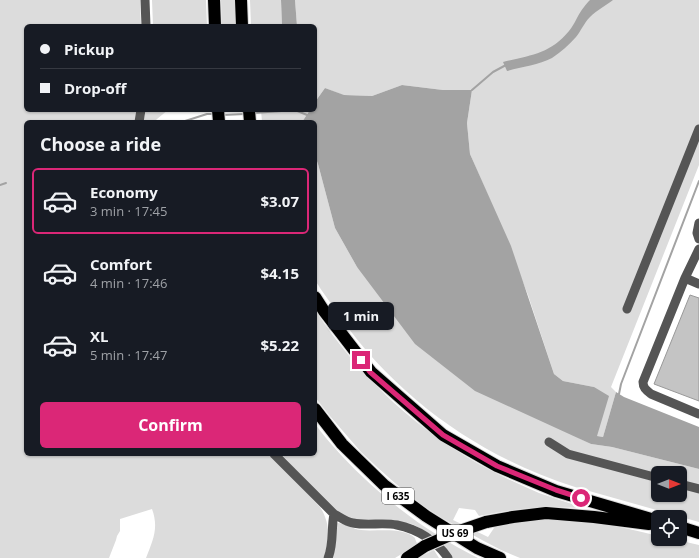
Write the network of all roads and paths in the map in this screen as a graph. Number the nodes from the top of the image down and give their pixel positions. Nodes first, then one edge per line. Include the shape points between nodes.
1 (145, 0) edge
2 (214, 0) edge
3 (241, 0) edge
4 (146, 24) edge
5 (215, 24) edge
6 (242, 24) edge
7 (699, 129) edge
8 (699, 223) edge
9 (699, 239) edge
10 (699, 249) edge
11 (686, 278) junction
12 (699, 284) edge
13 (317, 300) edge
14 (627, 309) dead end
15 (317, 412) edge
16 (699, 414) edge
17 (549, 442) dead end
18 (276, 456) edge
19 (651, 476) edge
20 (687, 486) edge
21 (699, 489) edge
22 (334, 514) junction
23 (651, 519) edge
24 (651, 524) edge
25 (687, 530) edge
26 (699, 533) edge
27 (328, 558) edge
28 (407, 558) edge
29 (448, 558) edge
30 (500, 558) edge

1 - 4 street
2 - 5 highway
3 - 6 highway
7 - 14 street
8 - 9 street
10 - 11 street
11 - 12 street
11 - 16 street via 643,387 651,394
13 - 23 highway via 370,372 443,435 497,466 556,490
15 - 30 highway, I 635 via 342,444 384,485 426,516 477,548
17 - 19 street via 568,454
18 - 22 street
20 - 21 street
22 - 27 street
22 - 29 street via 353,523 396,525 410,529 428,537
24 - 28 highway, US 69, bridge via 594,516 546,513 513,517 486,522 457,532 425,546
25 - 26 highway

